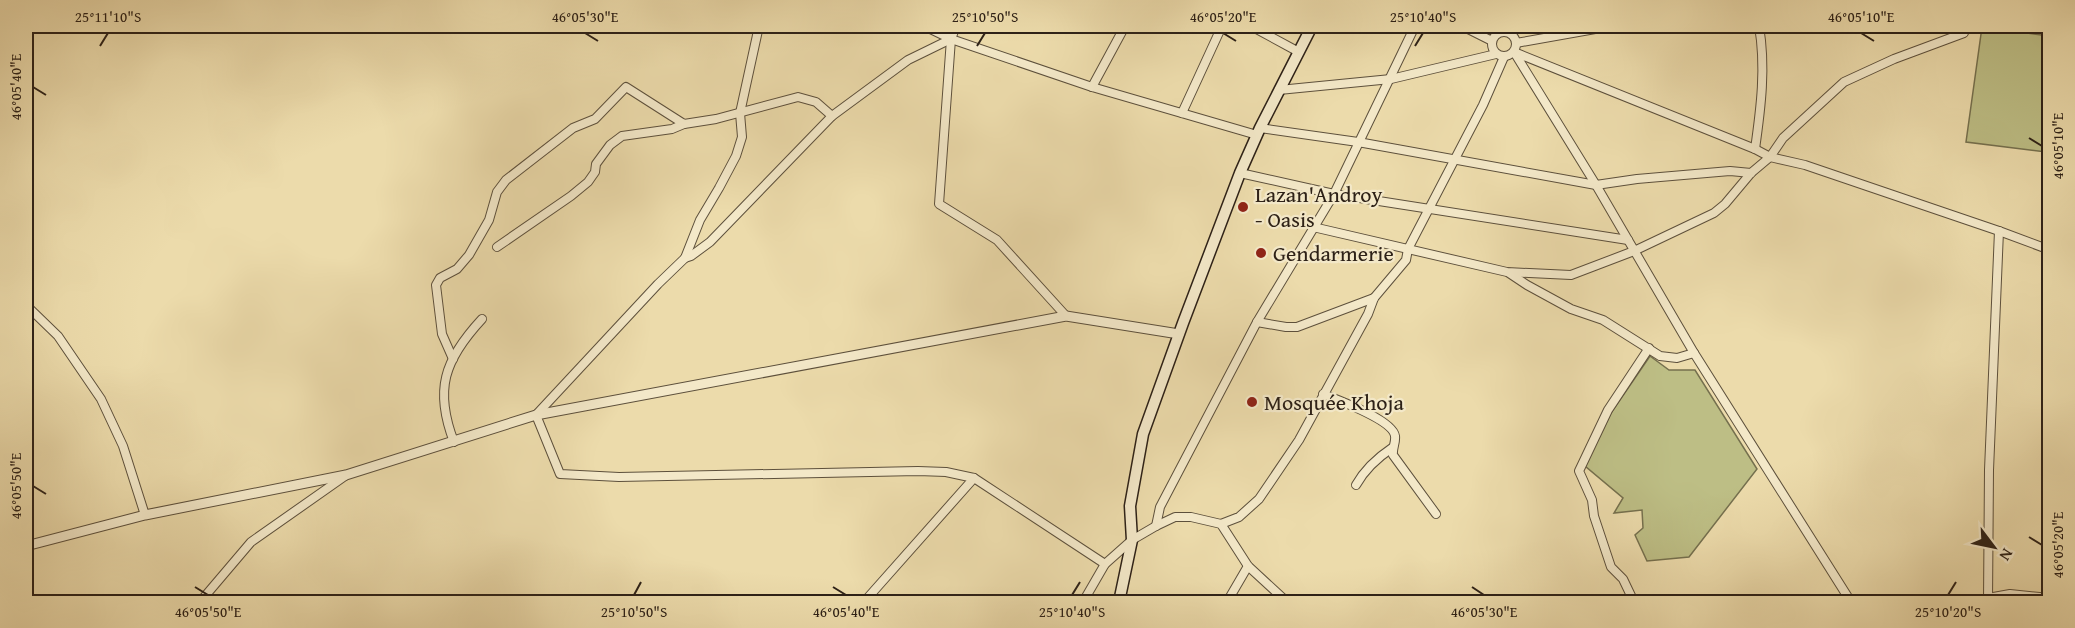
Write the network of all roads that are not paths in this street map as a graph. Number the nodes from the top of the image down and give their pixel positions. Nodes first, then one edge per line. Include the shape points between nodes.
1 (759, 26) edge
2 (924, 26) edge
3 (956, 26) edge
4 (1125, 26) edge
5 (1222, 26) edge
6 (1251, 26) edge
7 (1312, 26) edge
8 (1415, 26) edge
9 (1462, 26) edge
10 (1612, 26) edge
11 (1759, 26) edge
12 (1966, 26) edge
13 (1499, 29) edge
14 (1511, 30) edge
15 (951, 39) junction
16 (1492, 41) junction
17 (1516, 43) junction
18 (1297, 51) junction
19 (1514, 52) junction
20 (1500, 56) junction
21 (1391, 79) junction
22 (1092, 87) junction
23 (1279, 90) junction
24 (740, 113) junction
25 (1182, 113) junction
26 (832, 116) junction
27 (684, 124) junction
28 (1258, 131) junction
29 (1358, 142) junction
30 (1755, 149) junction
31 (1770, 157) junction
32 (1454, 161) junction
33 (1240, 173) junction
34 (1751, 173) junction
35 (1596, 185) junction
36 (1334, 194) junction
37 (1429, 208) junction
38 (1313, 226) junction
39 (1999, 231) junction
40 (1628, 240) junction
41 (497, 247) dead end
42 (1408, 249) junction
43 (1634, 250) junction
44 (2049, 250) edge
45 (685, 258) junction
46 (1507, 272) junction
47 (1374, 298) junction
48 (26, 305) edge
49 (1066, 316) junction
50 (482, 320) dead end
51 (1257, 322) junction
52 (1179, 334) junction
53 (1649, 348) junction
54 (1694, 353) junction
55 (453, 359) junction
56 (1323, 394) junction
57 (537, 415) junction
58 (454, 442) junction
59 (1392, 448) junction
60 (346, 475) junction
61 (974, 478) junction
62 (1356, 484) dead end
63 (1436, 514) dead end
64 (145, 515) junction
65 (1221, 524) junction
66 (1156, 526) junction
67 (1132, 540) junction
68 (26, 546) edge
69 (1105, 564) junction
70 (1248, 566) junction
71 (2049, 598) edge
72 (1988, 600) edge
73 (200, 603) edge
74 (864, 603) edge
75 (1083, 603) edge
76 (1119, 603) edge
77 (1227, 603) edge
78 (1287, 603) edge
79 (1634, 603) edge
80 (1851, 603) edge

1 - 24 street
2 - 15 street
3 - 15 street
4 - 22 street
5 - 25 street
6 - 18 street
7 - 18 main road
8 - 21 street
9 - 16 street
10 - 17 street
11 - 30 street via 1763,97
12 - 31 street via 1964,33 1844,82 1783,138
13 - 14 street
13 - 16 street
14 - 17 street
15 - 22 street
15 - 26 street via 908,60
15 - 49 street via 939,204 997,240
16 - 20 street
17 - 19 street
18 - 23 main road
19 - 20 street
19 - 30 street
19 - 35 street
20 - 21 street
20 - 32 street via 1483,105
21 - 23 street
21 - 29 street
22 - 25 street
23 - 28 main road
24 - 26 street via 798,98 816,102
24 - 27 street
24 - 45 street via 742,137 736,156 700,219
25 - 28 street
26 - 45 street via 710,242
27 - 41 street via 622,136 610,145 588,182
27 - 55 street via 626,87 595,119 573,128 506,180 470,255 436,285 442,334
28 - 29 street
28 - 33 main road
29 - 32 street
29 - 36 street
30 - 31 street
31 - 34 street
31 - 39 street via 1805,165
32 - 35 street
32 - 37 street
33 - 36 street
33 - 52 main road
34 - 35 street via 1730,171
34 - 43 street via 1714,213
35 - 40 street
36 - 37 street
36 - 38 street
37 - 40 street
37 - 42 street
38 - 42 street
38 - 51 street
39 - 44 street
39 - 72 street
40 - 43 street
42 - 46 street
42 - 47 street via 1406,260
43 - 46 street via 1571,275
43 - 54 street
45 - 57 street
46 - 53 street
47 - 51 street via 1297,327
47 - 56 street
48 - 64 street via 58,336 101,399 123,446
49 - 52 street
49 - 57 street
50 - 55 street via 464,338
51 - 66 street via 1160,507
52 - 67 main road via 1143,434 1130,506
53 - 54 street via 1660,356 1677,358
53 - 79 street via 1608,410 1579,471 1611,567 1623,579
54 - 80 street
55 - 58 street via 445,377 444,401
56 - 59 street via 1384,422 1395,436
56 - 65 street via 1299,440 1259,499 1239,517
57 - 58 street
57 - 61 street via 560,474 620,477 918,471
58 - 60 street
59 - 62 street via 1362,473
59 - 63 street via 1399,465
60 - 64 street
60 - 73 street via 251,542
61 - 69 street
61 - 74 street
64 - 68 street
65 - 66 street via 1175,517
65 - 70 street
66 - 67 street
67 - 69 street
67 - 76 main road
69 - 75 street
70 - 77 street
70 - 78 street
71 - 72 street via 2010,594

